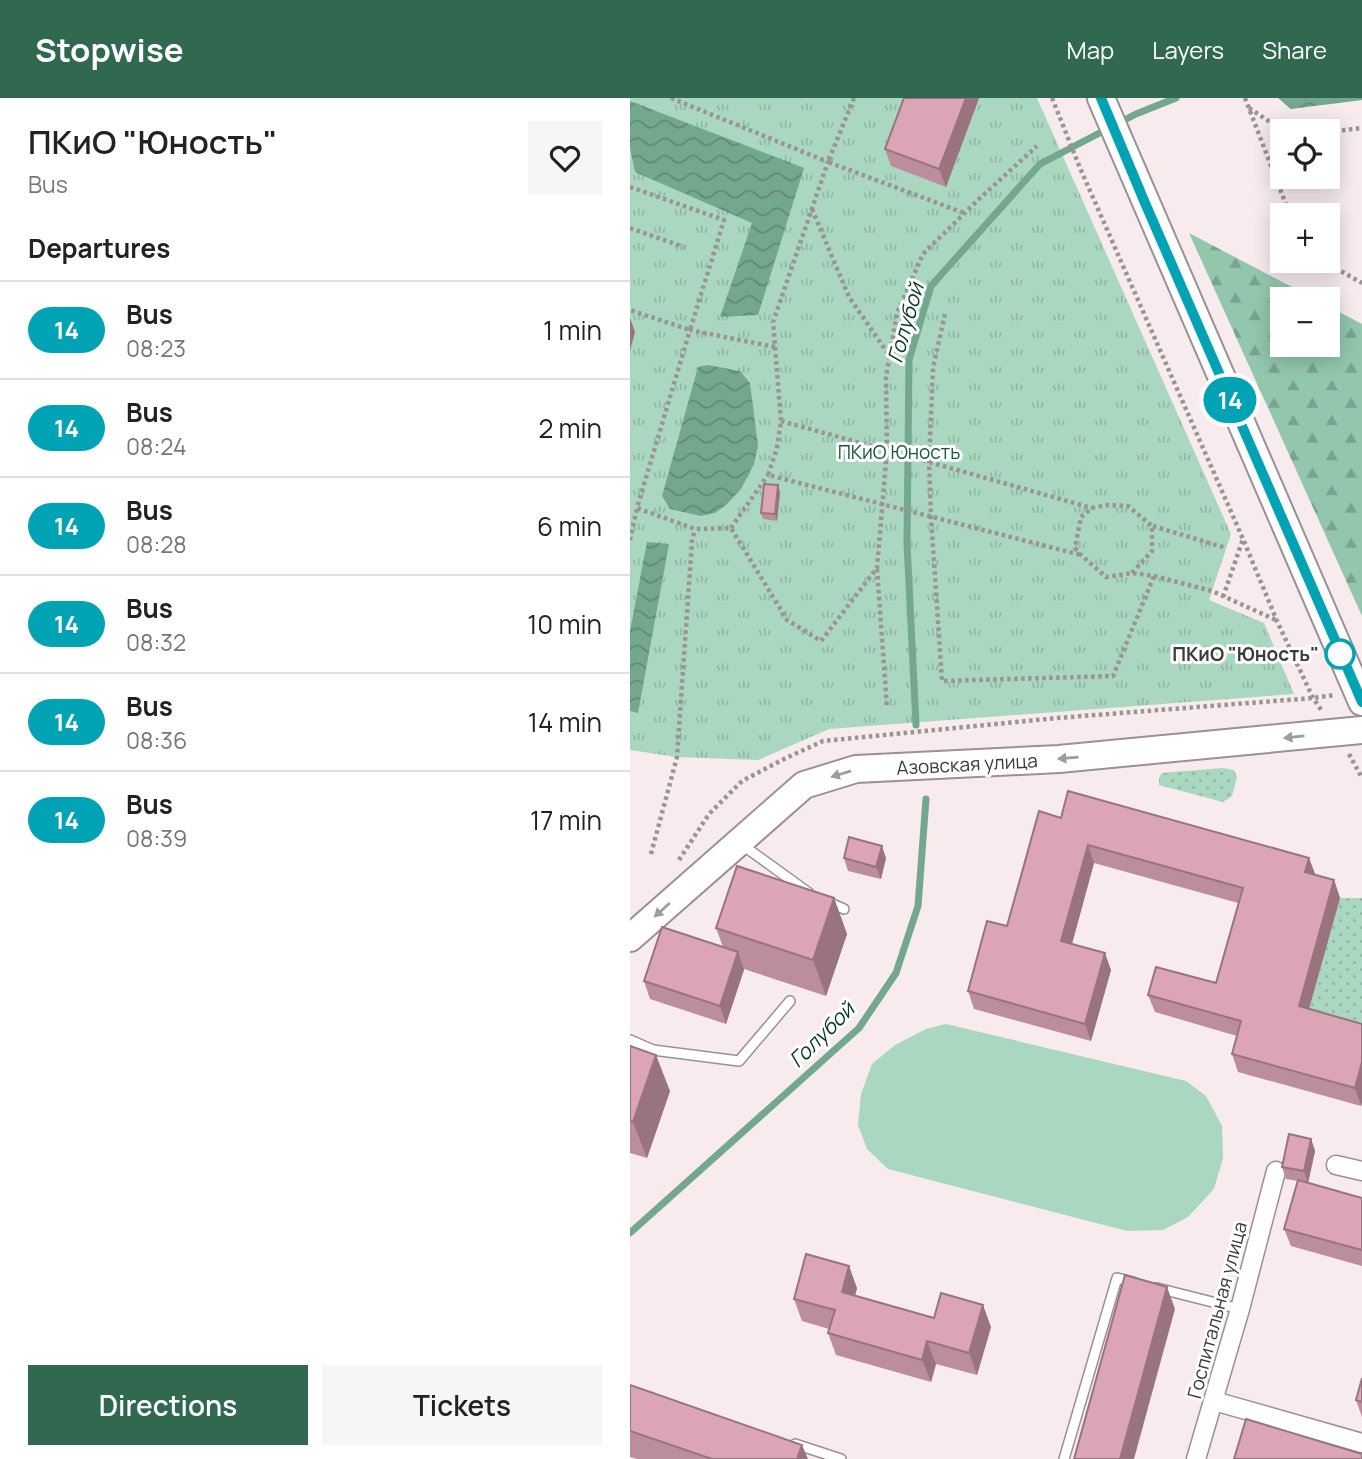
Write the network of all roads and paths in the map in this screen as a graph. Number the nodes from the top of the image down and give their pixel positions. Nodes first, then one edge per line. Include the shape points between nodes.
1 (671, 98) edge
2 (854, 98) edge
3 (1052, 98) edge
4 (1245, 98) edge
5 (1101, 99) edge
6 (1248, 107) junction
7 (1270, 122) edge
8 (1362, 128) edge
9 (1340, 131) edge
10 (1037, 146) dead end
11 (828, 162) junction
12 (630, 187) edge
13 (1285, 203) edge
14 (812, 208) junction
15 (964, 213) junction
16 (630, 228) edge
17 (684, 247) dead end
18 (1340, 271) edge
19 (1362, 283) edge
20 (630, 310) edge
21 (945, 314) dead end
22 (690, 330) junction
23 (775, 347) junction
24 (890, 356) junction
25 (781, 421) junction
26 (887, 450) junction
27 (929, 462) junction
28 (768, 475) junction
29 (882, 505) junction
30 (637, 508) junction
31 (1092, 508) junction
32 (931, 517) junction
33 (1153, 526) junction
34 (731, 528) junction
35 (695, 529) junction
36 (1243, 538) junction
37 (630, 540) edge
38 (1226, 548) dead end
39 (1081, 555) junction
40 (877, 568) junction
41 (1132, 573) junction
42 (1154, 576) junction
43 (1223, 597) junction
44 (1277, 621) junction
45 (1313, 698) dead end
46 (1362, 702) edge
47 (887, 707) dead end
48 (1362, 730) edge
49 (740, 842) junction
50 (651, 854) dead end
51 (844, 909) dead end
52 (630, 938) edge
53 (790, 1001) dead end
54 (630, 1040) edge
55 (1336, 1165) dead end
56 (1276, 1171) dead end
57 (1362, 1171) edge
58 (1240, 1309) junction
59 (1214, 1401) junction
60 (788, 1442) edge
61 (1362, 1443) edge
62 (841, 1459) edge
63 (1064, 1459) edge
64 (1196, 1459) edge

1 - 11 path
2 - 11 path
3 - 36 path
4 - 6 path
5 - 46 main road
6 - 7 path
6 - 13 path
8 - 9 path
10 - 15 path
11 - 14 path
11 - 15 path
12 - 22 path via 724,220
14 - 23 path via 772,322
14 - 24 path via 849,297
15 - 24 path via 923,254 897,313
16 - 17 path
18 - 19 path
20 - 22 path
21 - 27 path via 933,368
22 - 23 path
22 - 30 path
23 - 25 path
24 - 26 path
25 - 26 path
25 - 28 path
26 - 27 path
26 - 29 path
27 - 31 path
27 - 32 path
28 - 29 path
28 - 34 path
29 - 32 path
29 - 40 path
30 - 35 path
30 - 37 path
31 - 33 path via 1128,506
31 - 39 path via 1081,517 1075,548
32 - 39 path
32 - 42 path via 942,681 1113,676
33 - 38 path
33 - 41 path via 1153,551
34 - 35 path
34 - 40 path via 787,620 821,641
35 - 50 path via 677,757
36 - 43 path
36 - 44 path
39 - 41 path via 1106,578
40 - 47 path
41 - 42 path
42 - 43 path
43 - 44 path
44 - 45 path
48 -> 49 main road, Азовская улица via 1059,759 856,769 804,785
49 - 51 lane via 814,897
49 -> 52 main road, Азовская улица
53 - 54 lane via 739,1061 653,1050
55 - 57 street
56 - 58 street, Госпитальная улица
58 - 59 street, Госпитальная улица
58 - 63 lane via 1117,1278
59 - 61 street
59 - 64 street, Госпитальная улица
60 - 62 lane

